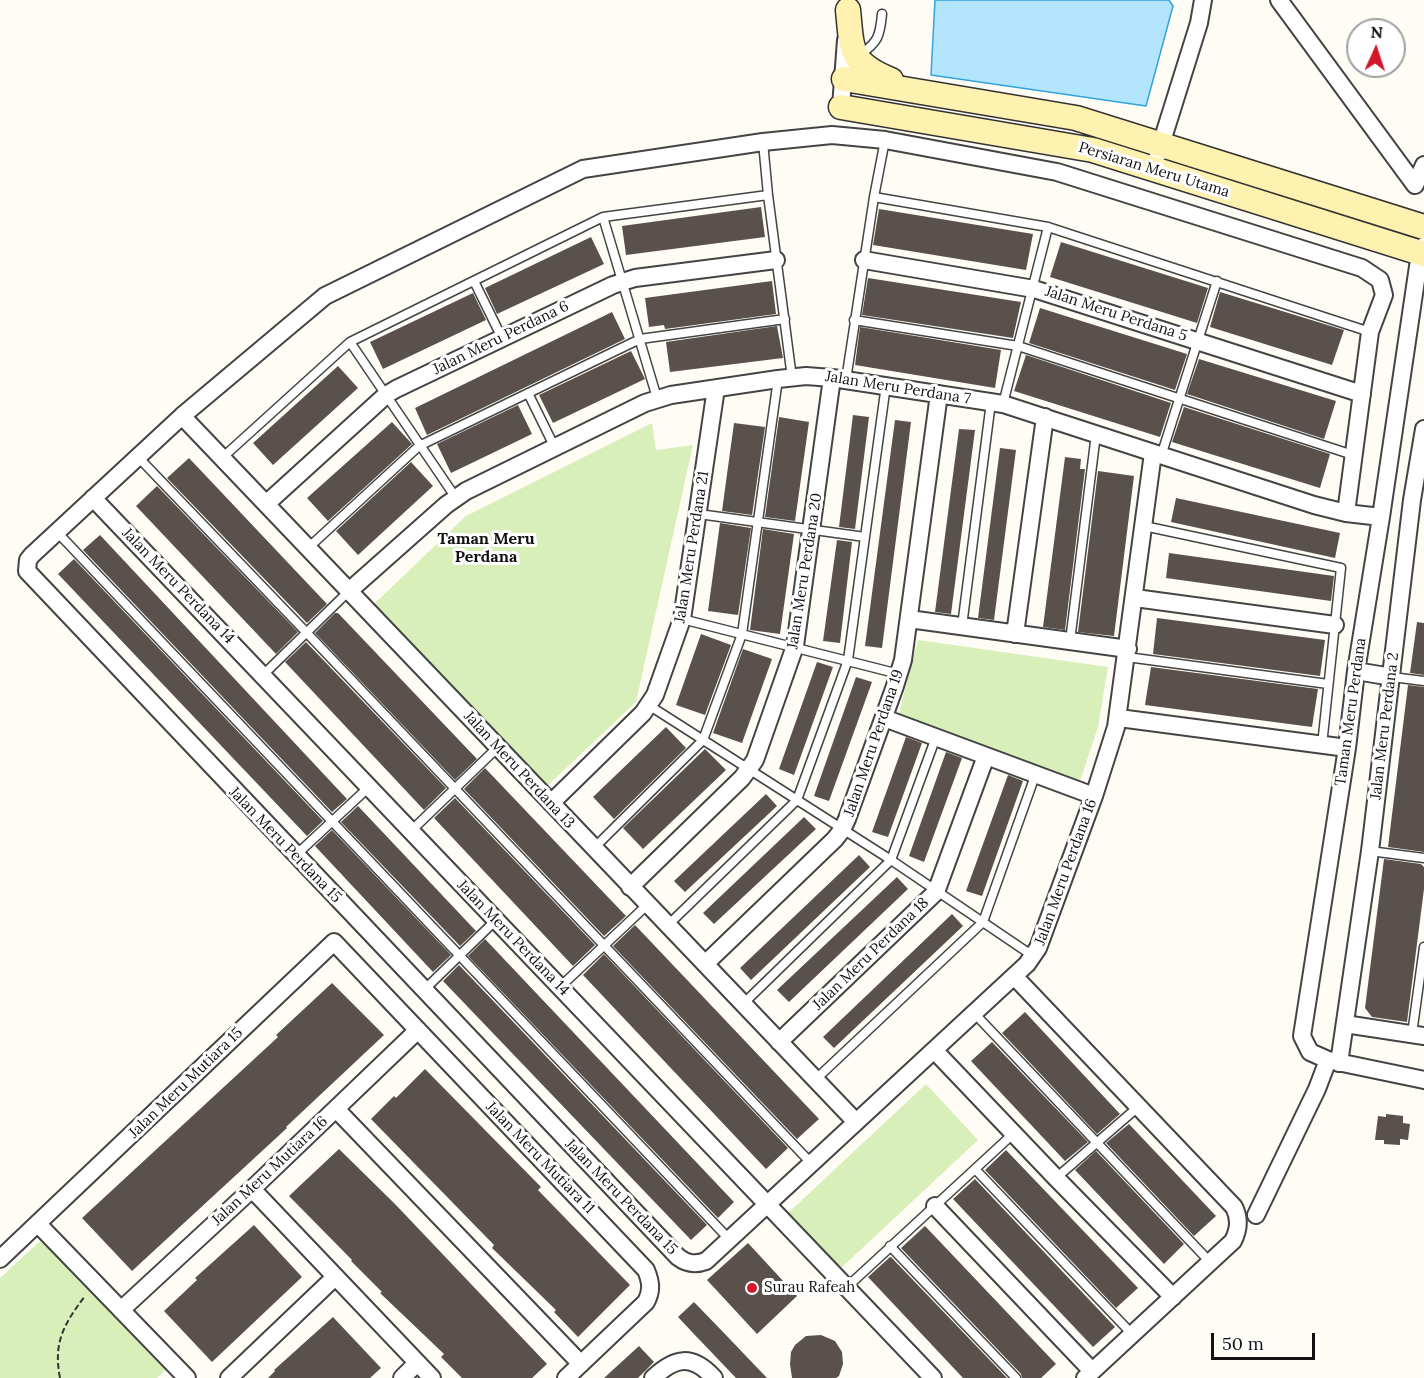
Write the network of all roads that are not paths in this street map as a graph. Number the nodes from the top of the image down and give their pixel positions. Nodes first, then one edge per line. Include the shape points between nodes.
1 (1203, 0) edge
2 (1279, 0) edge
3 (849, 5) edge
4 (882, 14) dead end
5 (856, 57) junction
6 (844, 79) junction
7 (915, 90) junction
8 (842, 107) joint
9 (885, 140) junction
10 (763, 142) junction
11 (1160, 144) junction
12 (1424, 165) edge
13 (1154, 169) junction
14 (1419, 187) edge
15 (768, 195) junction
16 (874, 197) junction
17 (603, 218) junction
18 (1048, 227) junction
19 (1424, 227) edge
20 (1423, 251) edge
21 (776, 260) junction
22 (864, 260) junction
23 (474, 281) junction
24 (624, 281) junction
25 (1217, 281) junction
26 (1034, 289) junction
27 (785, 319) junction
28 (854, 320) junction
29 (1370, 332) junction
30 (502, 338) junction
31 (640, 339) junction
32 (1199, 341) junction
33 (350, 342) junction
34 (1018, 346) junction
35 (785, 378) junction
36 (839, 379) junction
37 (886, 386) junction
38 (716, 388) junction
39 (528, 393) junction
40 (939, 394) junction
41 (1362, 394) junction
42 (386, 395) junction
43 (657, 398) junction
44 (1179, 398) junction
45 (997, 403) junction
46 (182, 416) junction
47 (1045, 417) junction
48 (1424, 429) edge
49 (1096, 434) junction
50 (420, 446) junction
51 (555, 448) junction
52 (1157, 454) junction
53 (1353, 455) junction
54 (138, 458) junction
55 (222, 458) junction
56 (93, 498) junction
57 (456, 498) junction
58 (1418, 501) edge
59 (266, 504) junction
60 (1347, 513) junction
61 (699, 514) junction
62 (1381, 517) junction
63 (759, 522) junction
64 (1144, 526) junction
65 (812, 529) junction
66 (57, 532) junction
67 (865, 537) junction
68 (308, 548) junction
69 (349, 591) junction
70 (1135, 598) junction
71 (682, 619) junction
72 (909, 619) junction
73 (962, 626) junction
74 (1335, 626) junction
75 (306, 632) junction
76 (742, 634) junction
77 (1015, 634) junction
78 (1070, 642) junction
79 (795, 646) junction
80 (1127, 653) junction
81 (848, 660) junction
82 (1356, 671) junction
83 (899, 674) junction
84 (263, 675) junction
85 (1392, 677) junction
86 (1424, 681) edge
87 (1328, 684) junction
88 (650, 706) junction
89 (884, 718) junction
90 (1119, 718) junction
91 (936, 738) junction
92 (703, 740) junction
93 (1322, 745) junction
94 (498, 747) junction
95 (1347, 748) junction
96 (986, 756) junction
97 (748, 770) junction
98 (1036, 773) junction
99 (369, 787) junction
100 (454, 790) junction
101 (1094, 796) junction
102 (797, 800) junction
103 (551, 804) junction
104 (332, 821) junction
105 (842, 830) junction
106 (411, 831) junction
107 (593, 849) junction
108 (1370, 851) junction
109 (295, 855) junction
110 (1424, 858) edge
111 (891, 860) junction
112 (630, 887) junction
113 (936, 892) junction
114 (647, 905) junction
115 (496, 920) junction
116 (983, 922) junction
117 (667, 926) junction
118 (334, 942) joint
119 (605, 946) junction
120 (1424, 947) edge
121 (460, 956) junction
122 (1033, 956) junction
123 (705, 964) junction
124 (1014, 976) junction
125 (560, 987) junction
126 (424, 990) junction
127 (743, 1004) junction
128 (974, 1013) junction
129 (1345, 1024) junction
130 (418, 1030) junction
131 (1418, 1035) edge
132 (779, 1042) junction
133 (934, 1050) junction
134 (1333, 1061) junction
135 (815, 1080) junction
136 (1424, 1080) edge
137 (1138, 1107) junction
138 (336, 1109) junction
139 (856, 1122) junction
140 (1014, 1132) junction
141 (1097, 1142) junction
142 (811, 1163) junction
143 (975, 1169) junction
144 (1056, 1178) junction
145 (252, 1189) junction
146 (767, 1203) junction
147 (935, 1206) junction
148 (1256, 1215) dead end
149 (38, 1224) junction
150 (729, 1239) junction
151 (890, 1246) junction
152 (0, 1259) edge
153 (706, 1261) joint
154 (1210, 1262) junction
155 (335, 1277) junction
156 (847, 1287) junction
157 (1173, 1297) junction
158 (121, 1310) junction
159 (1132, 1335) junction
160 (417, 1363) junction
161 (580, 1364) junction
162 (1088, 1375) edge
163 (187, 1378) edge
164 (229, 1378) edge
165 (402, 1378) edge
166 (432, 1378) edge
167 (566, 1378) edge
168 (653, 1378) edge
169 (714, 1378) edge
170 (933, 1378) edge
171 (1017, 1378) edge

1 - 11 street via 1200,23
2 - 14 street
3 - 5 main road
3 - 6 street
4 - 5 lane via 878,38
5 - 7 main road via 869,70
6 - 7 main road, Persiaran Meru Utama
6 - 8 street
7 - 11 main road, Persiaran Meru Utama via 1076,118
8 - 13 main road, Persiaran Meru Utama via 1079,147
9 - 10 street, Jalan Meru Perdana 15 via 832,135
9 - 16 lane
9 - 29 street, Jalan Meru Perdana 15 via 1058,172 1362,268 1380,280 1384,295
10 - 15 lane
10 - 46 street, Jalan Meru Perdana 15 via 583,169 325,296
11 - 13 street
11 - 19 main road, Persiaran Meru Utama
12 - 14 street
13 - 20 main road, Persiaran Meru Utama
15 - 17 lane
15 - 21 lane
16 - 18 lane
16 - 22 lane
17 - 23 lane
17 - 24 lane
18 - 25 lane
18 - 26 lane
20 - 62 street, Taman Meru Perdana
21 - 24 street, Jalan Meru Perdana 6
21 - 27 lane
22 - 26 street, Jalan Meru Perdana 5
22 - 28 lane
23 - 30 lane
23 - 33 lane
24 - 30 street, Jalan Meru Perdana 6
24 - 31 lane
25 - 29 lane
25 - 32 lane
26 - 32 street, Jalan Meru Perdana 5
26 - 34 lane
27 - 31 lane
27 - 35 lane
28 - 34 lane
28 - 36 lane
29 - 41 street, Jalan Meru Perdana 15
30 - 42 street, Jalan Meru Perdana 6
31 - 39 lane
31 - 43 lane
32 - 41 street, Jalan Meru Perdana 5
32 - 44 lane
33 - 42 lane
33 - 55 lane
34 - 44 lane
34 - 45 lane
35 - 36 street, Jalan Meru Perdana 7
35 - 38 street, Jalan Meru Perdana 7
35 - 63 lane
36 - 37 street, Jalan Meru Perdana 7
36 - 65 street, Jalan Meru Perdana 20
37 - 40 street, Jalan Meru Perdana 7
37 - 67 lane
38 - 43 street, Jalan Meru Perdana 7
38 - 61 street, Jalan Meru Perdana 21
39 - 50 lane
39 - 51 lane
40 - 45 street, Jalan Meru Perdana 7
40 - 72 street, Jalan Meru Perdana 19
41 - 53 street, Jalan Meru Perdana 15
42 - 50 lane
42 - 59 street, Jalan Meru Perdana 6
43 - 51 street, Jalan Meru Perdana 7
44 - 52 lane
44 - 53 lane
45 - 47 street, Jalan Meru Perdana 7
45 - 73 lane
46 - 54 street, Jalan Meru Perdana 15
46 - 55 street, Jalan Meru Perdana 13
47 - 49 street, Jalan Meru Perdana 7
47 - 77 street
48 - 58 street, Jalan Meru Perdana 2
49 - 52 street, Jalan Meru Perdana 7
49 - 78 lane
50 - 57 lane
50 - 68 lane
51 - 57 street, Jalan Meru Perdana 7
52 - 60 street, Jalan Meru Perdana 7
52 - 64 street, Jalan Meru Perdana 16
53 - 60 street, Jalan Meru Perdana 15
54 - 56 street, Jalan Meru Perdana 15
54 - 75 lane
55 - 59 street, Jalan Meru Perdana 13
56 - 66 street, Jalan Meru Perdana 15
56 - 84 street, Jalan Meru Perdana 14
57 - 69 street, Jalan Meru Perdana 7
58 - 85 street, Jalan Meru Perdana 2
59 - 68 street, Jalan Meru Perdana 13
60 - 62 street, Jalan Meru Perdana 7
61 - 63 lane
61 - 71 street, Jalan Meru Perdana 21
62 - 82 street, Taman Meru Perdana
63 - 65 lane
63 - 76 lane
64 - 70 street, Jalan Meru Perdana 16
64 - 74 lane via 1341,568
65 - 67 lane
65 - 79 street, Jalan Meru Perdana 20
66 - 104 lane
66 - 109 street, Jalan Meru Perdana 15 via 28,560 27,572
67 - 81 lane
68 - 69 street, Jalan Meru Perdana 13
69 - 75 lane
69 - 94 street, Jalan Meru Perdana 13
70 - 74 street
70 - 80 street, Jalan Meru Perdana 16
71 - 76 lane
71 - 88 street, Jalan Meru Perdana 21
72 - 73 street
72 - 83 street, Jalan Meru Perdana 19
73 - 77 street
74 - 87 lane
75 - 84 lane
75 - 100 lane
76 - 79 lane
76 - 92 lane
77 - 78 street
78 - 80 street
79 - 81 lane
79 - 97 street, Jalan Meru Perdana 20 via 755,760
80 - 87 lane
80 - 90 street, Jalan Meru Perdana 16
81 - 83 lane
81 - 102 lane
82 - 85 street
82 - 95 street, Taman Meru Perdana
83 - 89 street, Jalan Meru Perdana 19
84 - 99 street, Jalan Meru Perdana 14
85 - 86 lane
85 - 108 street, Jalan Meru Perdana 2
87 - 93 lane
88 - 92 lane
88 - 103 street, Jalan Meru Perdana 21
89 - 91 street
89 - 105 street, Jalan Meru Perdana 19
90 - 93 street
90 - 101 street, Jalan Meru Perdana 16
91 - 96 street
91 - 111 lane
92 - 97 lane
92 - 107 lane
93 - 95 street
94 - 100 lane
94 - 103 street, Jalan Meru Perdana 13
95 - 134 street, Taman Meru Perdana via 1302,1036 1310,1052
96 - 98 street
96 - 113 street, Jalan Meru Perdana 18
97 - 102 lane
97 - 112 street, Jalan Meru Perdana 20
98 - 101 street
98 - 116 lane
99 - 104 lane
99 - 106 street, Jalan Meru Perdana 14
100 - 106 lane
100 - 119 lane
101 - 122 street, Jalan Meru Perdana 16
102 - 105 lane
102 - 117 lane
103 - 107 street, Jalan Meru Perdana 13
104 - 109 lane
104 - 121 lane
105 - 111 lane
105 - 123 street, Jalan Meru Perdana 19
106 - 115 street, Jalan Meru Perdana 14
107 - 112 street, Jalan Meru Perdana 13
108 - 110 lane
108 - 129 street, Jalan Meru Perdana 2
109 - 126 street, Jalan Meru Perdana 15
111 - 113 lane
111 - 127 lane
112 - 114 street, Jalan Meru Perdana 13
113 - 116 lane
113 - 132 street, Jalan Meru Perdana 18
114 - 117 street, Jalan Meru Perdana 13
114 - 119 lane
115 - 121 lane
115 - 125 street, Jalan Meru Perdana 14
116 - 122 lane
116 - 135 lane
117 - 123 street, Jalan Meru Perdana 13
118 - 130 street, Jalan Meru Mutiara 11
118 - 149 street, Jalan Meru Mutiara 15
119 - 125 lane
119 - 142 lane
120 - 131 lane
121 - 126 lane
121 - 150 lane
122 - 124 street, Jalan Meru Perdana 16
123 - 127 street, Jalan Meru Perdana 13
124 - 128 street, Jalan Meru Perdana 16
124 - 137 street
125 - 146 street, Jalan Meru Perdana 14
126 - 153 street, Jalan Meru Perdana 15 via 678,1257 692,1264
127 - 132 street, Jalan Meru Perdana 13
128 - 133 street, Jalan Meru Perdana 16
128 - 141 lane
129 - 131 street
129 - 134 street, Jalan Meru Perdana 2
130 - 138 street, Jalan Meru Mutiara 16
130 - 161 street, Jalan Meru Mutiara 11 via 646,1270 651,1286 646,1302
132 - 135 street, Jalan Meru Perdana 13
133 - 139 street, Jalan Meru Perdana 16
133 - 140 street
134 - 136 street, Taman Meru Perdana
134 - 148 street, Jalan Meru Perdana 2
135 - 139 street, Jalan Meru Perdana 13
137 - 141 lane
137 - 154 street via 1238,1215 1233,1241
138 - 145 street, Jalan Meru Mutiara 16
138 - 161 street
139 - 142 street, Jalan Meru Perdana 16
140 - 143 lane
140 - 144 street
141 - 144 lane
141 - 154 lane
142 - 146 street, Jalan Meru Perdana 16
143 - 147 lane
143 - 159 lane
144 - 157 street
145 - 155 street
145 - 158 street, Jalan Meru Mutiara 16
146 - 150 street, Jalan Meru Perdana 16
146 - 156 street, Jalan Meru Perdana 14
147 - 151 lane
147 - 162 street
149 - 152 street, Jalan Meru Mutiara 15
149 - 158 street
150 - 153 street, Jalan Meru Perdana 16
151 - 156 lane
151 - 171 lane
154 - 157 street
155 - 160 street
155 - 164 street
156 - 170 street, Jalan Meru Perdana 14
157 - 159 street
158 - 163 street
159 - 162 street
160 - 165 street
160 - 166 street
161 - 167 street, Jalan Meru Mutiara 11
168 - 169 street via 676,1362 698,1365

